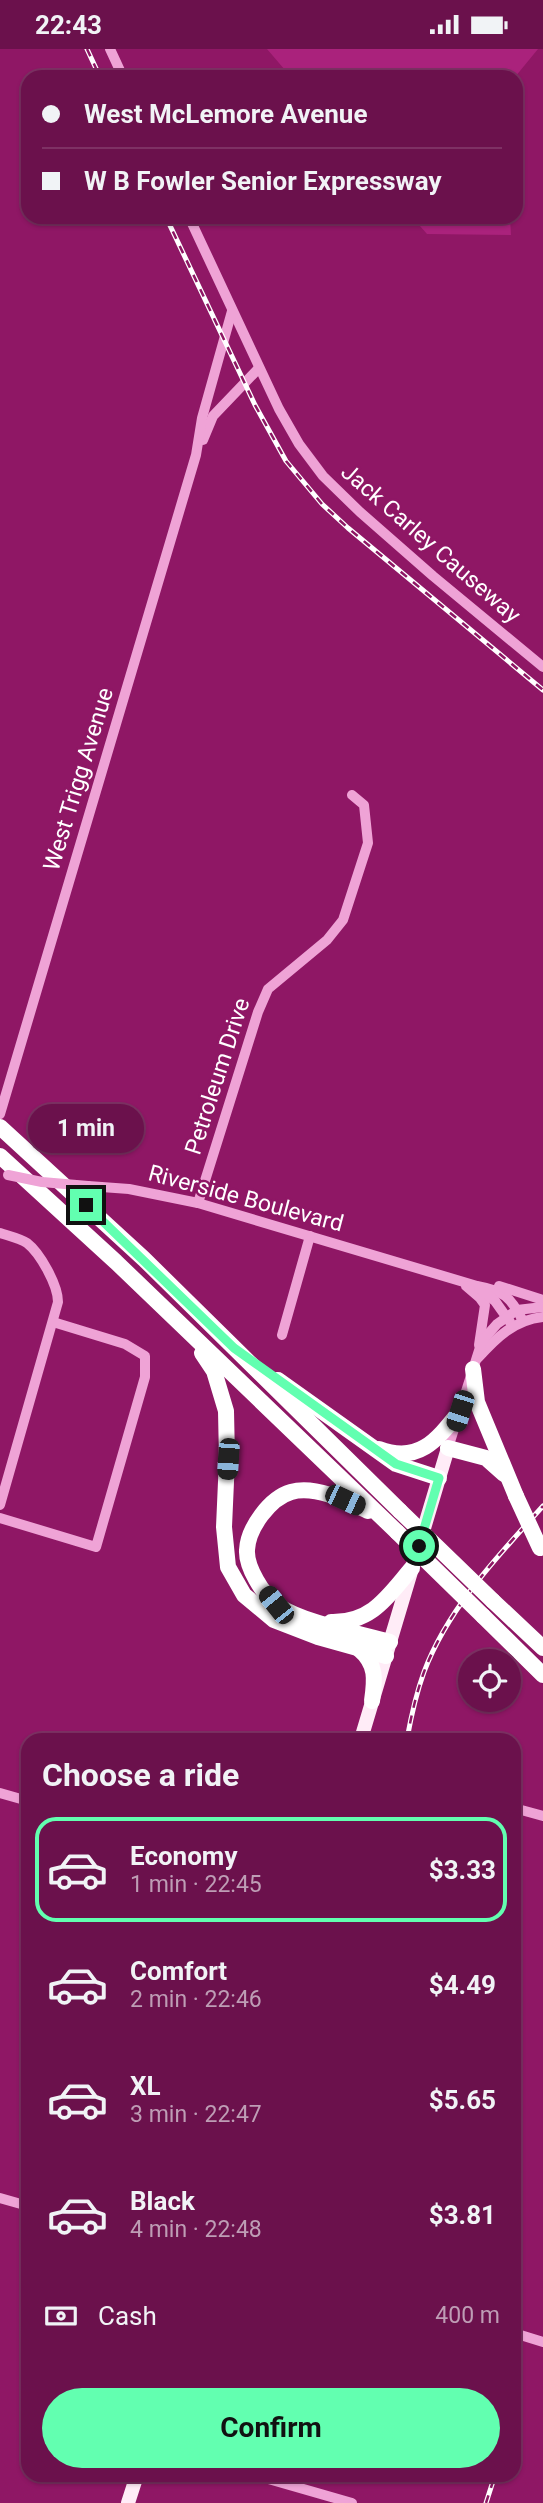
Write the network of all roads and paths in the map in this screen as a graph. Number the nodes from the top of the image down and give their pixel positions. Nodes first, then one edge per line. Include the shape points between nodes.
1 (110, 49) edge
2 (120, 70) edge
3 (192, 224) edge
4 (232, 311) junction
5 (259, 368) junction
6 (196, 455) junction
7 (543, 667) edge
8 (352, 795) dead end
9 (1, 1110) edge
10 (0, 1127) edge
11 (0, 1156) edge
12 (4, 1174) edge
13 (198, 1203) junction
14 (0, 1233) edge
15 (310, 1236) junction
16 (461, 1282) junction
17 (477, 1286) junction
18 (543, 1300) edge
19 (543, 1307) edge
20 (517, 1310) junction
21 (543, 1317) edge
22 (53, 1322) junction
23 (514, 1322) junction
24 (185, 1328) junction
25 (282, 1335) dead end
26 (234, 1348) junction
27 (476, 1358) junction
28 (460, 1411) junction
29 (369, 1445) junction
30 (448, 1448) junction
31 (439, 1478) junction
32 (508, 1479) junction
33 (0, 1505) edge
34 (381, 1516) junction
35 (0, 1518) edge
36 (542, 1551) edge
37 (412, 1568) junction
38 (314, 1622) junction
39 (357, 1648) junction
40 (543, 1648) edge
41 (388, 1649) junction
42 (543, 1675) edge
43 (372, 1701) junction
44 (363, 1733) edge
45 (0, 1793) edge
46 (21, 1799) edge
47 (521, 1810) edge
48 (543, 1816) edge
49 (0, 2198) edge
50 (21, 2204) edge
51 (521, 2335) edge
52 (543, 2341) edge
53 (134, 2482) edge
54 (279, 2482) edge
55 (128, 2503) edge
56 (352, 2503) edge

1 - 2 street
3 - 4 street, Jack Carley Causeway
4 - 5 street, Jack Carley Causeway
4 - 6 street
5 - 6 street via 213,416
5 - 7 street, Jack Carley Causeway via 292,433 323,476
6 - 9 street, West Trigg Avenue
8 - 13 street, Petroleum Drive via 364,805 368,843 344,920 268,989
10 - 26 highway
11 - 24 highway
12 - 13 street, Riverside Boulevard, bridge via 129,1189
13 - 15 street, Riverside Boulevard
14 - 22 street via 26,1243 44,1266 58,1294
15 - 16 street, Riverside Boulevard
15 - 25 street
16 - 17 street, Riverside Boulevard
16 - 18 street via 492,1284
16 - 27 street via 485,1305
17 - 20 street, Riverside Boulevard via 505,1294
17 - 23 street
19 - 20 street
20 - 23 street
21 - 23 street
22 - 33 street
22 - 35 street via 125,1344 145,1356 145,1377 96,1546
23 - 27 street via 485,1336
24 - 34 highway
24 - 39 highway via 214,1371 226,1411 223,1527 228,1567 244,1595 274,1620
26 - 29 highway
26 - 40 highway, bridge
27 - 28 street
27 - 32 highway via 477,1402
28 - 29 highway via 436,1441 411,1454 391,1454
28 - 30 street
29 - 31 highway via 396,1464
30 - 31 main road
30 - 32 highway via 486,1458
31 - 37 main road
32 - 36 highway, bridge
34 - 38 highway via 316,1492 291,1492 273,1503 255,1525 247,1550 253,1576 276,1605
34 - 42 highway, bridge
37 - 38 highway via 380,1607 361,1618
37 - 41 main road
38 - 41 highway
39 - 41 highway
39 - 43 highway via 373,1668
41 - 43 main road
43 - 44 main road
45 - 46 street
47 - 48 street
49 - 50 street
51 - 52 street
53 - 55 main road
54 - 56 street

